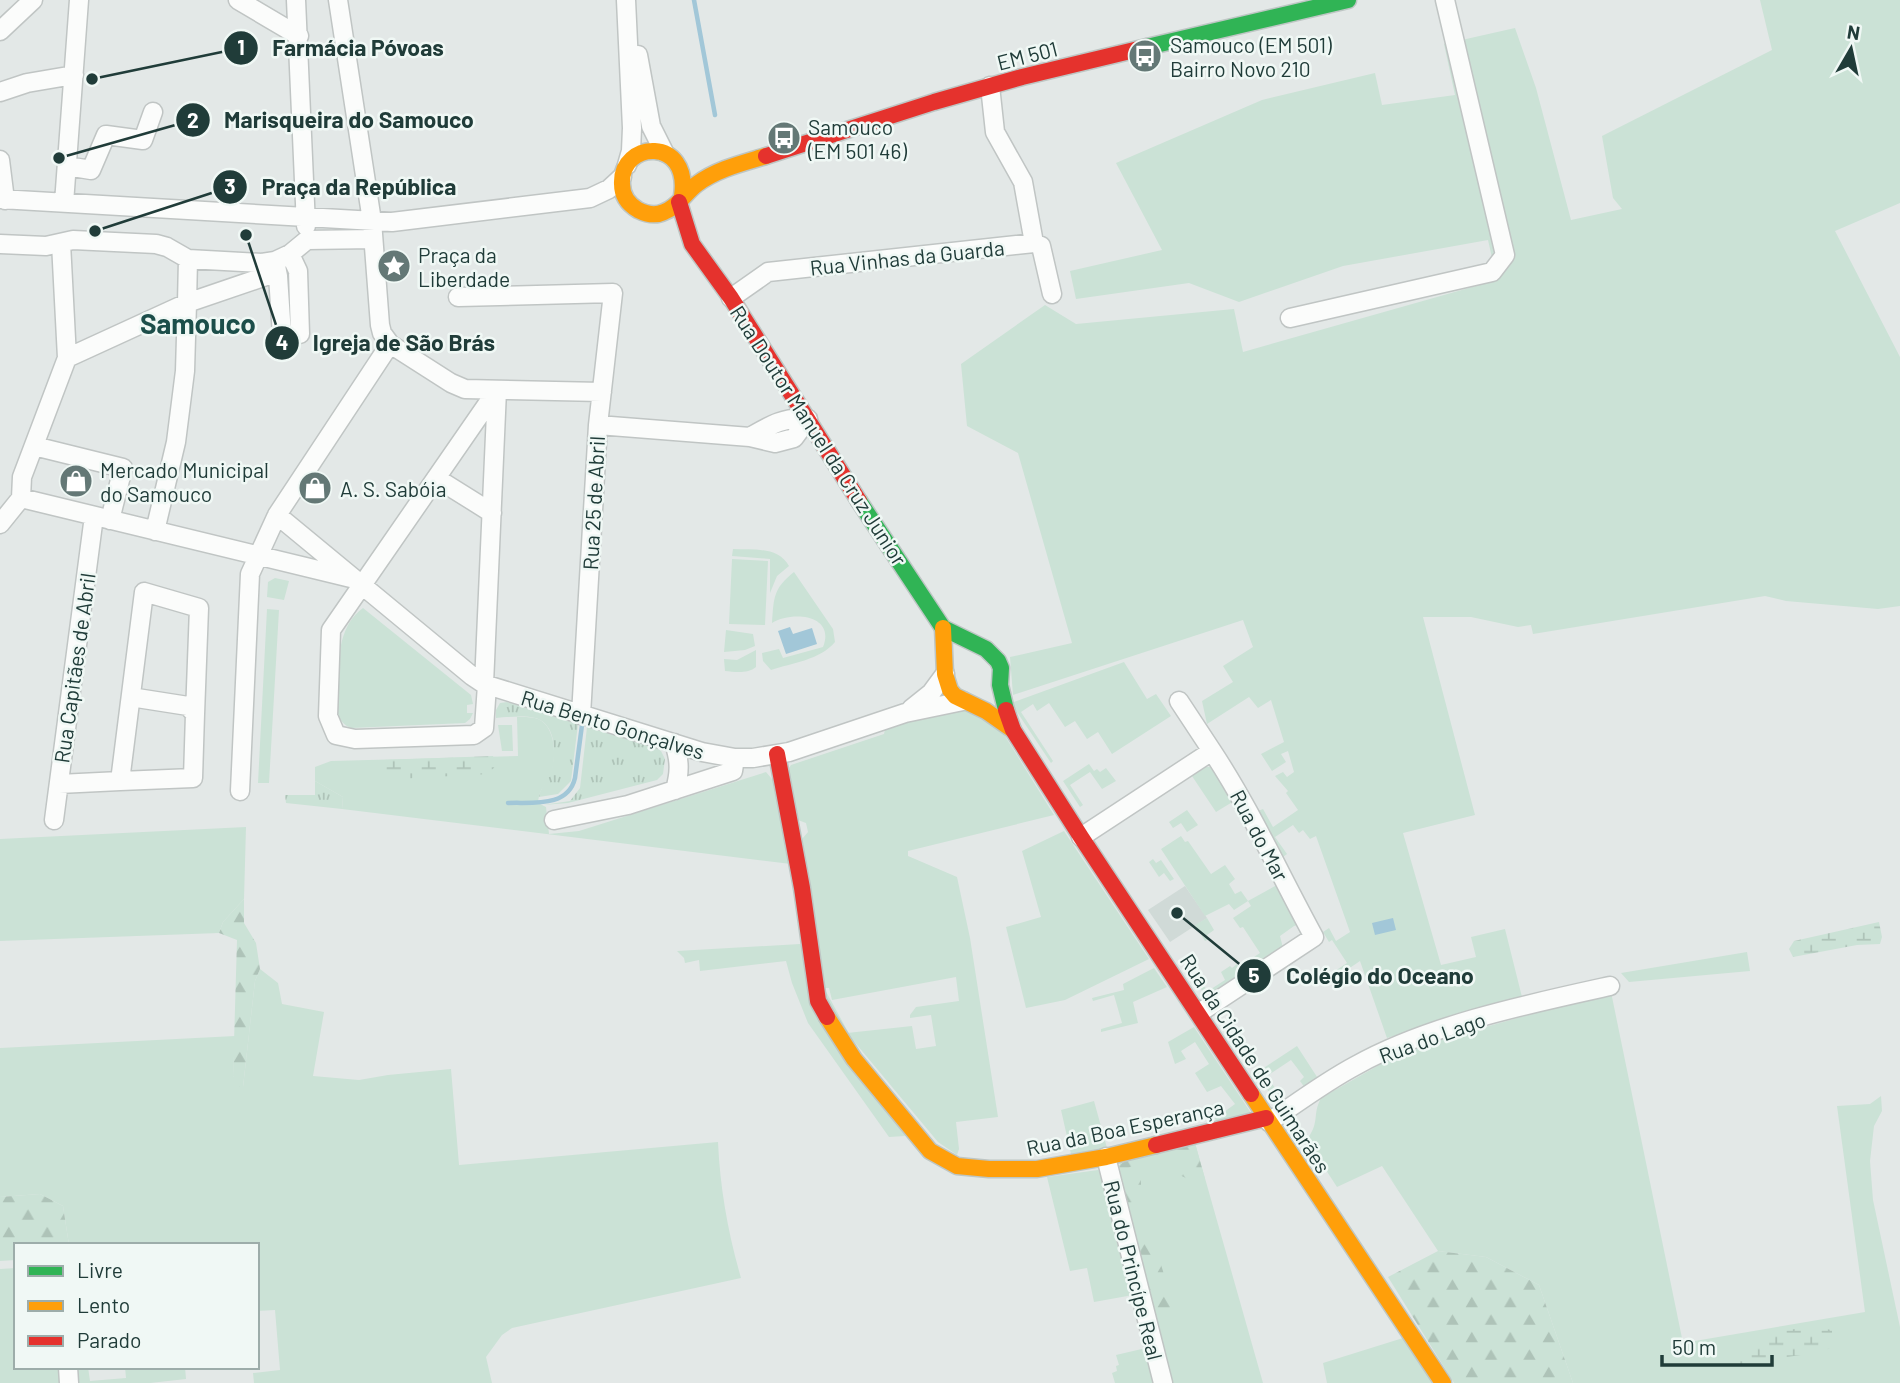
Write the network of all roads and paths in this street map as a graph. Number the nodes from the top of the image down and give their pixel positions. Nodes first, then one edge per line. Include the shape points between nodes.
1 (33, 0) edge
2 (79, 0) edge
3 (238, 0) edge
4 (296, 0) edge
5 (338, 0) edge
6 (627, 0) edge
7 (1348, 0) edge
8 (1445, 0) edge
9 (0, 31) edge
10 (299, 36) junction
11 (74, 75) junction
12 (990, 86) junction
13 (0, 92) edge
14 (153, 112) dead end
15 (670, 157) junction
16 (0, 160) edge
17 (67, 166) junction
18 (722, 170) junction
19 (624, 171) junction
20 (680, 199) junction
21 (2, 200) edge
22 (64, 203) junction
23 (648, 214) junction
24 (306, 217) junction
25 (372, 230) junction
26 (307, 240) junction
27 (61, 243) junction
28 (1034, 243) junction
29 (0, 244) edge
30 (692, 244) junction
31 (282, 258) junction
32 (188, 259) junction
33 (1052, 294) dead end
34 (458, 297) dead end
35 (731, 298) junction
36 (187, 303) junction
37 (1290, 318) dead end
38 (390, 344) junction
39 (67, 358) junction
40 (497, 390) junction
41 (602, 392) junction
42 (808, 419) junction
43 (598, 425) junction
44 (34, 446) junction
45 (436, 478) junction
46 (13, 500) edge
47 (492, 513) junction
48 (276, 515) junction
49 (102, 518) junction
50 (0, 524) edge
51 (155, 531) junction
52 (257, 557) junction
53 (358, 582) junction
54 (943, 628) junction
55 (978, 647) junction
56 (945, 672) junction
57 (485, 685) junction
58 (1000, 685) junction
59 (131, 701) junction
60 (1179, 701) dead end
61 (967, 702) junction
62 (905, 713) junction
63 (195, 714) junction
64 (581, 715) junction
65 (1013, 730) junction
66 (674, 743) junction
67 (1212, 751) junction
68 (777, 754) junction
69 (735, 758) junction
70 (120, 781) junction
71 (59, 784) junction
72 (675, 790) junction
73 (240, 791) dead end
74 (54, 820) dead end
75 (554, 820) dead end
76 (1081, 838) junction
77 (1610, 986) dead end
78 (1199, 1013) junction
79 (1268, 1120) junction
80 (1106, 1157) junction
81 (1163, 1383) edge
82 (1443, 1383) edge

1 - 9 street
2 - 11 street
3 - 10 street
4 - 10 street
5 - 25 street
6 - 15 street via 651,126
6 - 19 street via 632,128
7 - 12 main road, EM 501 / EM 501
8 - 37 street via 1505,255 1492,272
10 - 24 street
11 - 13 street
11 - 17 street
12 - 18 main road, EM 501 / EM 501
12 - 28 street via 995,132 1023,182
14 - 17 street via 143,139 106,135 91,170
15 - 18 main road, EM 501
15 - 19 main road, EM 501 via 656,151 639,154
15 - 20 main road via 685,178
16 - 21 street
17 - 22 street
18 - 20 main road, EM 501
19 - 23 main road via 625,196
19 - 25 street via 609,189 590,198 392,222
20 - 23 main road, EM 501 via 665,212
20 - 30 main road
21 - 22 street
22 - 24 street
23 - 30 main road
24 - 25 street
24 - 26 street
25 - 26 street
25 - 38 street via 380,326
26 - 31 street
27 - 29 street
27 - 32 street via 156,244
27 - 39 street
28 - 33 street, Rua Vinhas da Guarda via 1041,246
28 - 35 street, Rua Vinhas da Guarda via 768,272
30 - 35 main road, Rua Doutor Manuel da Cruz Junior
31 - 32 street
31 - 36 street via 269,275
32 - 36 street
34 - 41 street, Rua 25 de Abril via 613,293
35 - 42 main road, Rua Doutor Manuel da Cruz Junior
36 - 39 street
36 - 51 street via 176,442
38 - 40 street via 457,387
38 - 48 street
39 - 44 street
40 - 41 street
40 - 45 street
40 - 47 street
41 - 43 street, Rua 25 de Abril
42 - 43 street via 794,438 785,442
42 - 54 main road, Rua Doutor Manuel da Cruz Junior
43 - 64 street, Rua 25 de Abril
44 - 46 street
44 - 49 street, Rua Capitães de Abril via 123,468
45 - 47 street
45 - 53 street
46 - 49 street, Rua Bento Gonçalves
46 - 50 street
47 - 57 street
48 - 52 street
48 - 53 street, Rua Bento Gonçalves
49 - 51 street, Rua Bento Gonçalves
49 - 71 street, Rua Capitães de Abril
51 - 52 street, Rua Bento Gonçalves
52 - 53 street, Rua Bento Gonçalves
52 - 73 street via 247,606
53 - 57 street, Rua Bento Gonçalves
53 - 57 street via 331,629 328,716 336,734 355,740 474,735 484,728
54 - 55 main road
54 - 56 main road
55 - 56 main road via 961,649 948,661
55 - 58 main road via 998,661
56 - 61 main road via 950,690
56 - 62 street via 931,693
57 - 64 street, Rua Bento Gonçalves
58 - 61 main road via 985,700
58 - 65 main road
59 - 63 street via 137,698 188,706
59 - 63 street via 144,593 199,608
59 - 70 street
60 - 67 street
61 - 62 street
61 - 65 main road
62 - 68 street, Rua Bento Gonçalves
63 - 70 street via 193,778
64 - 66 street, Rua Bento Gonçalves
65 - 76 main road, Rua da Cidade de Guimarães
66 - 69 street, Rua Bento Gonçalves
66 - 72 street via 680,772
67 - 76 street
67 - 78 street, Rua do Mar via 1314,937
68 - 69 street, Rua Bento Gonçalves
68 - 80 main road, Rua da Boa Esperança via 818,1001 834,1030 917,1138 957,1166 1037,1169
69 - 72 street via 733,771
70 - 71 street
71 - 74 street, Rua Capitães de Abril
72 - 75 street
76 - 78 main road, Rua da Cidade de Guimarães
77 - 79 street, Rua do Lago via 1412,1039 1355,1066
78 - 79 main road, Rua da Cidade de Guimarães
79 - 80 main road, Rua da Boa Esperança
79 - 82 main road, Rua da Cidade de Guimarães
80 - 81 street, Rua do Princípe Real

